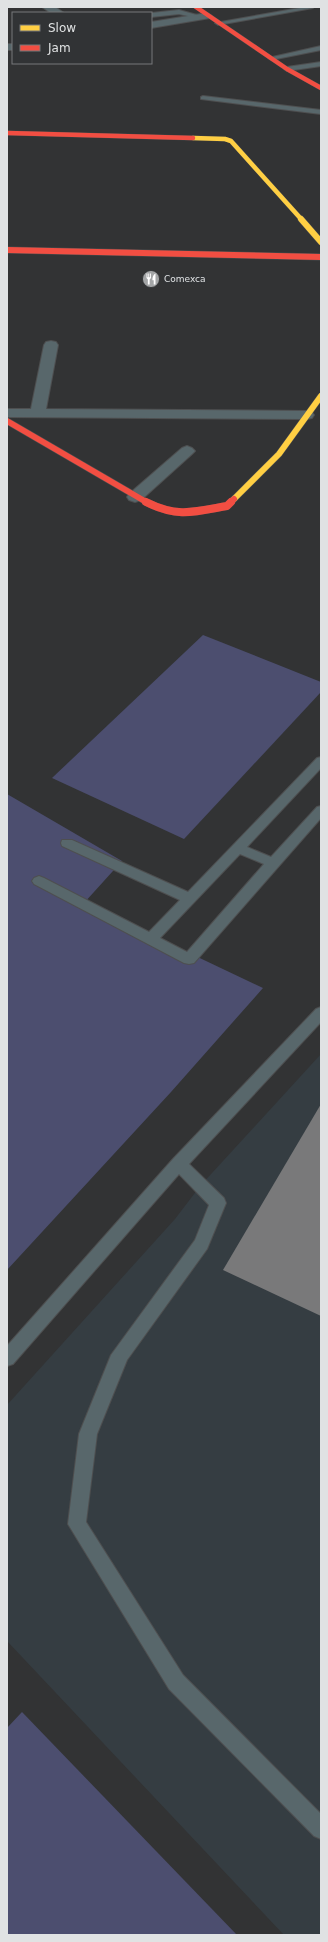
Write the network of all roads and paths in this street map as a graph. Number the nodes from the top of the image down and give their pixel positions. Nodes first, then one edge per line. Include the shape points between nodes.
1 (47, 7) edge
2 (196, 7) edge
3 (310, 8) dead end
4 (57, 12) edge
5 (152, 15) edge
6 (204, 16) junction
7 (218, 23) junction
8 (152, 25) edge
9 (321, 48) edge
10 (272, 58) junction
11 (321, 64) edge
12 (287, 69) junction
13 (321, 88) edge
14 (203, 98) dead end
15 (321, 112) edge
16 (7, 133) edge
17 (321, 242) edge
18 (7, 250) edge
19 (321, 257) edge
20 (51, 345) dead end
21 (321, 396) edge
22 (7, 412) edge
23 (38, 412) junction
24 (307, 415) junction
25 (7, 421) edge
26 (187, 450) dead end
27 (135, 497) junction
28 (321, 761) edge
29 (321, 810) edge
30 (67, 843) dead end
31 (238, 848) junction
32 (273, 863) junction
33 (39, 881) dead end
34 (190, 899) junction
35 (151, 939) junction
36 (321, 1013) edge
37 (179, 1164) junction
38 (7, 1358) edge
39 (321, 1829) edge

1 - 4 street
2 - 6 street
3 - 7 lane
5 - 6 lane via 179,12
6 - 7 street
6 - 8 street
7 - 10 street
9 - 10 lane
10 - 12 street
11 - 12 lane
12 - 13 street
14 - 15 lane
16 - 17 street via 231,141
18 - 19 street
20 - 23 street
21 - 24 street
22 - 23 street
23 - 24 street
24 - 27 street via 279,454 228,506 185,514 159,508
25 - 27 street
26 - 27 street
28 - 31 lane
29 - 32 lane
30 - 34 lane
31 - 32 lane
31 - 34 lane
32 - 35 lane via 189,959
33 - 35 lane
34 - 35 lane
36 - 37 lane
37 - 38 lane
37 - 39 lane via 218,1203 201,1244 120,1355 88,1434 77,1524 176,1682

